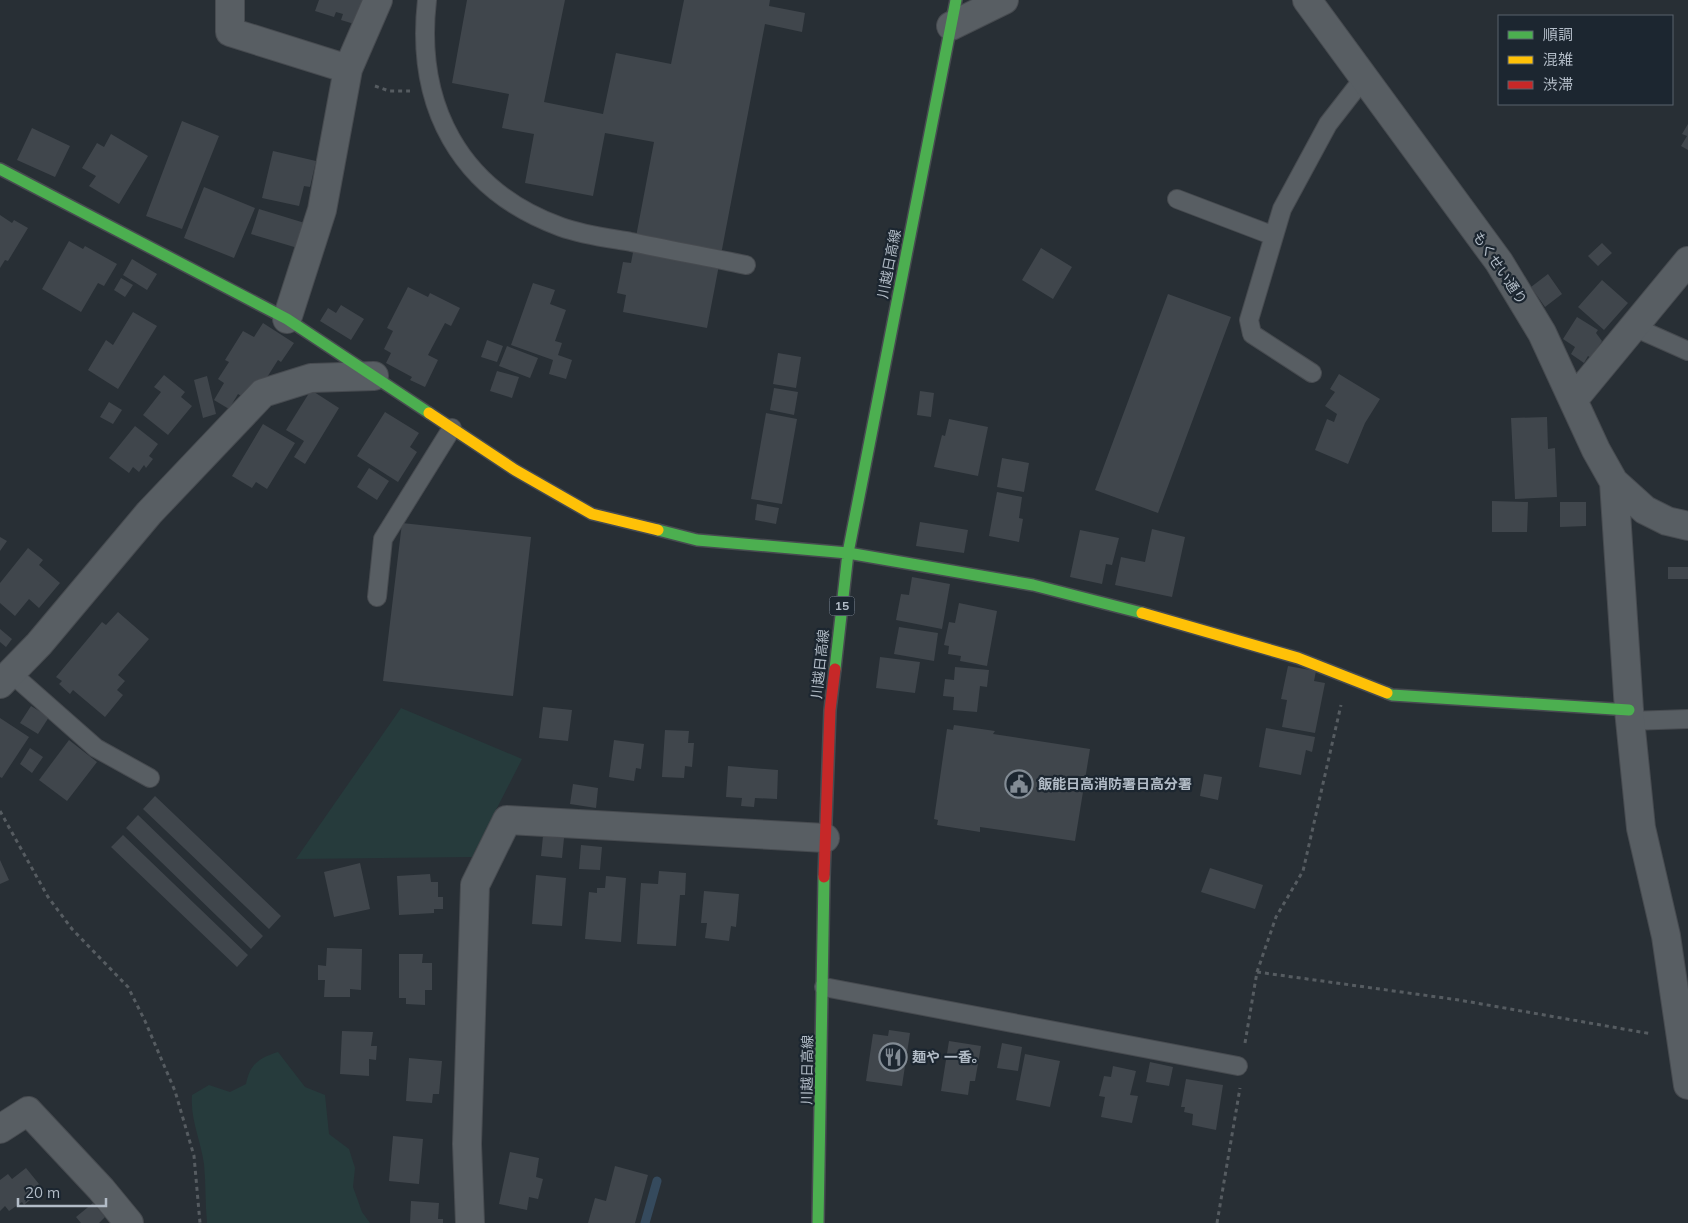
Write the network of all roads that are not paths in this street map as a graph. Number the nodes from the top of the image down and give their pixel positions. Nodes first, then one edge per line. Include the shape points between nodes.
1 (230, 0) edge
2 (378, 0) edge
3 (427, 0) edge
4 (1004, 0) edge
5 (1307, 0) edge
6 (954, 13) edge
7 (347, 73) junction
8 (1363, 79) junction
9 (0, 169) edge
10 (1178, 199) dead end
11 (1274, 236) junction
12 (1688, 262) edge
13 (746, 265) dead end
14 (287, 319) junction
15 (1634, 327) junction
16 (1688, 351) edge
17 (1312, 373) dead end
18 (374, 376) junction
19 (1574, 399) junction
20 (452, 428) junction
21 (1614, 482) junction
22 (1688, 526) edge
23 (848, 554) junction
24 (377, 597) dead end
25 (6, 679) edge
26 (1630, 716) junction
27 (1688, 719) edge
28 (150, 778) dead end
29 (825, 838) junction
30 (824, 987) junction
31 (1238, 1066) road end
32 (1688, 1085) edge
33 (0, 1129) edge
34 (129, 1223) edge
35 (470, 1223) edge
36 (818, 1223) edge

1 - 7 street via 230,32
2 - 7 street
3 - 13 lane via 424,35 429,84 436,108 463,157 488,184 511,203 544,220 582,233
4 - 6 street
5 - 8 street, もくせい通り
6 - 23 street, 川越日高線 / 15
7 - 14 street via 322,210
8 - 11 lane via 1328,124 1301,170 1282,209
8 - 19 street, もくせい通り via 1499,262 1542,334
9 - 14 street
10 - 11 lane
11 - 17 lane via 1249,320 1252,334
12 - 15 street
14 - 18 street
15 - 16 lane
15 - 19 street
18 - 20 street
18 - 25 street via 311,378 263,393 148,512
19 - 21 street, もくせい通り
20 - 23 street via 515,470 592,514 697,540
20 - 24 lane via 383,539
21 - 22 street, もくせい通り via 1645,510 1667,521
21 - 26 street
23 - 26 street via 1043,588 1177,622 1298,658 1392,695
23 - 29 street, 川越日高線 / 15 via 830,710
25 - 28 lane via 96,748
26 - 27 lane
26 - 32 street via 1640,828 1666,936
29 - 30 street, 川越日高線 / 15
29 - 35 street via 507,820 475,885 467,1144
30 - 31 lane
30 - 36 street, 川越日高線 / 15
33 - 34 street via 28,1111 102,1189

